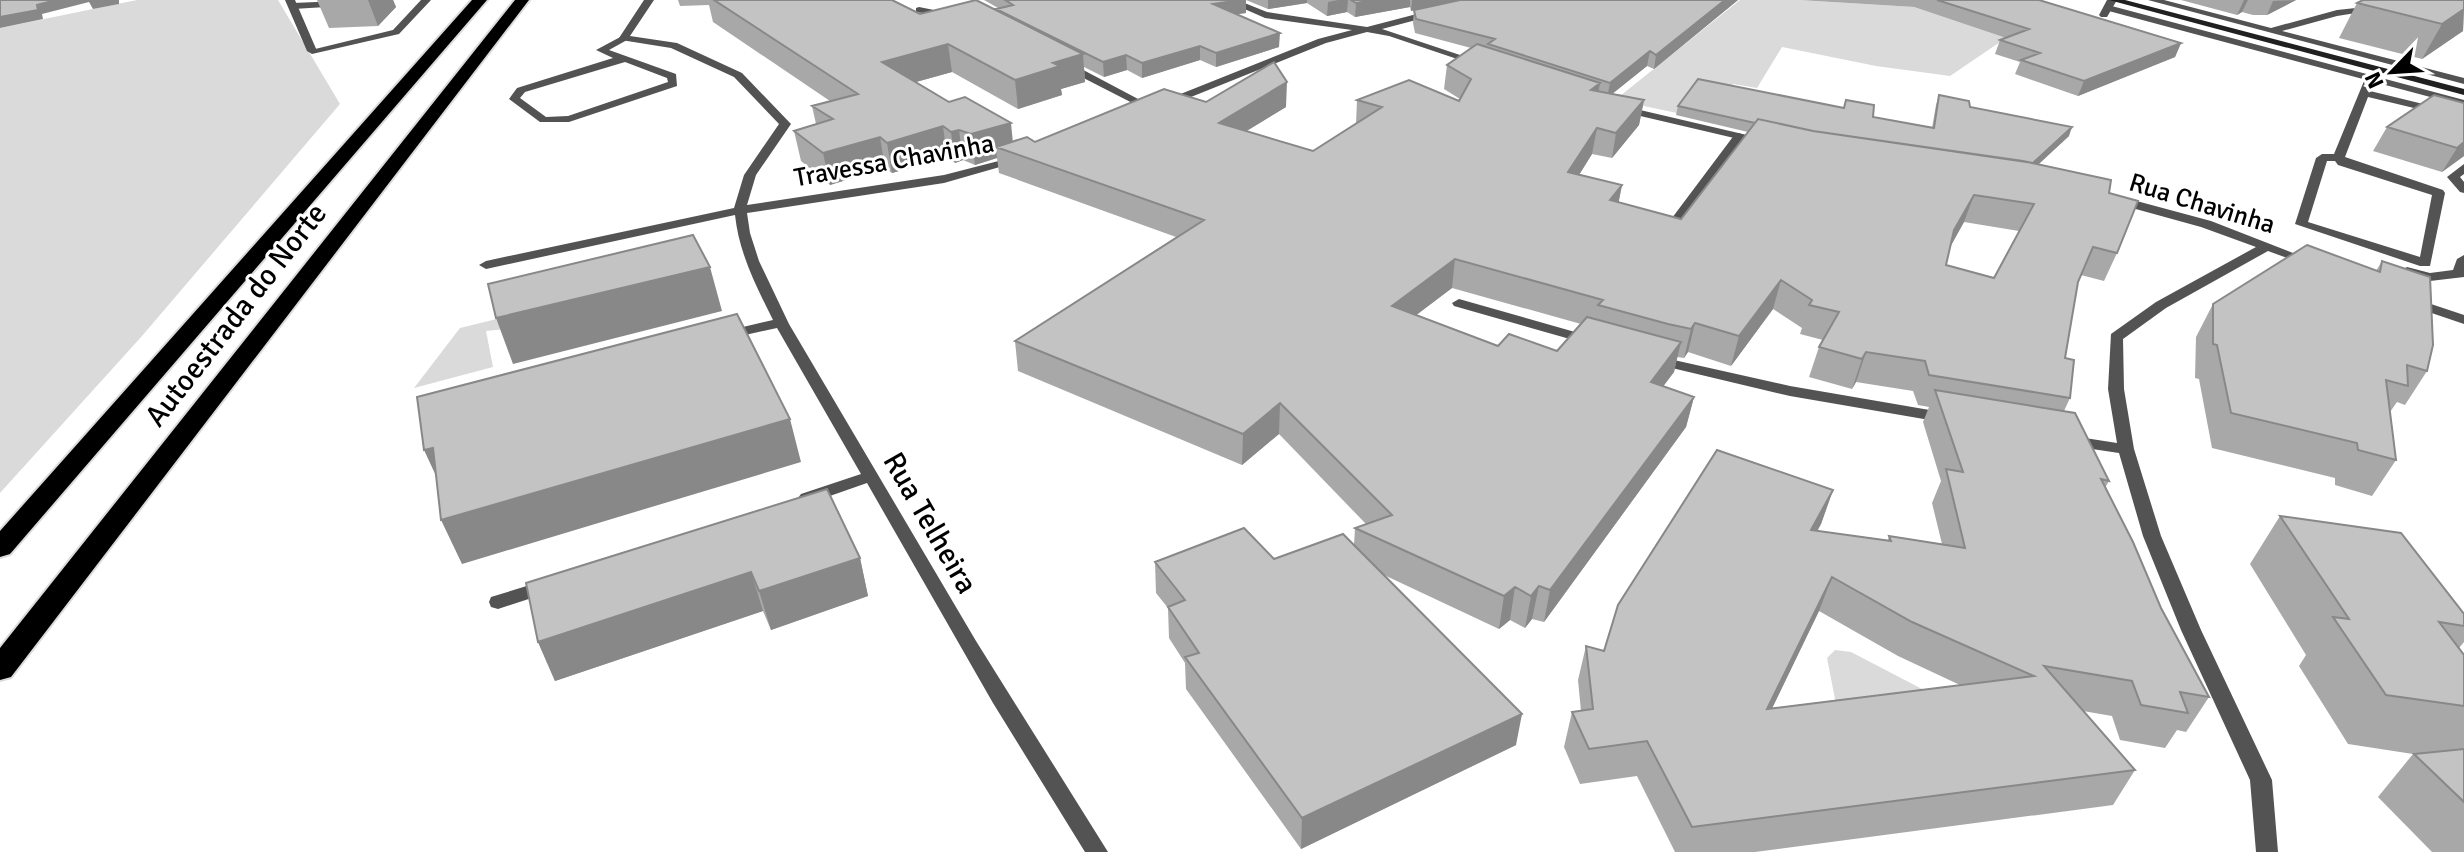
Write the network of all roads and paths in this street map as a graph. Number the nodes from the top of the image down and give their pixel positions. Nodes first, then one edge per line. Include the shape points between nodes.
1 (426, 0) edge
2 (480, 0) edge
3 (522, 0) edge
4 (649, 0) edge
5 (1229, 0) edge
6 (2153, 0) edge
7 (292, 3) edge
8 (352, 3) dead end
9 (2110, 6) edge
10 (2387, 7) edge
11 (919, 10) edge
12 (1442, 12) edge
13 (1265, 15) junction
14 (962, 16) edge
15 (1359, 30) junction
16 (2272, 30) junction
17 (624, 38) junction
18 (1322, 41) junction
19 (627, 59) junction
20 (1058, 60) edge
21 (1486, 65) edge
22 (2367, 77) junction
23 (2464, 81) edge
24 (2464, 92) edge
25 (2364, 93) junction
26 (2464, 103) edge
27 (1613, 107) edge
28 (1152, 109) junction
29 (1138, 115) edge
30 (2464, 117) edge
31 (1739, 136) junction
32 (1781, 145) edge
33 (1034, 153) edge
34 (2339, 157) junction
35 (2464, 168) edge
36 (2464, 189) edge
37 (2100, 196) edge
38 (740, 210) junction
39 (1671, 229) edge
40 (2334, 234) junction
41 (2268, 246) junction
42 (2464, 259) edge
43 (486, 265) dead end
44 (2327, 269) edge
45 (2401, 298) edge
46 (1459, 303) dead end
47 (2464, 320) edge
48 (783, 322) junction
49 (716, 337) edge
50 (1610, 347) edge
51 (1641, 355) edge
52 (1962, 420) edge
53 (2051, 437) edge
54 (2126, 449) junction
55 (871, 476) junction
56 (797, 502) edge
57 (0, 548) edge
58 (558, 582) edge
59 (498, 602) dead end
60 (0, 669) edge
61 (1097, 852) edge
62 (2267, 852) edge

1 - 7 street via 396,32 312,51
2 - 57 highway, Autoestrada do Norte
3 - 60 highway, Autoestrada do Norte
4 - 17 street
5 - 13 street
6 - 16 street
7 - 8 street
9 - 22 street
9 - 24 main road
10 - 16 street
11 - 14 street
12 - 15 street
13 - 15 street
13 - 18 street
15 - 18 street
15 - 21 street via 1391,33
16 - 23 street
17 - 19 street via 601,50
17 - 38 street via 673,45 738,75 785,124 742,190
18 - 28 street
19 - 19 street via 672,76 673,84 569,119 544,120 514,99 521,90
20 - 28 street
22 - 25 street
22 - 26 street
25 - 30 street
25 - 34 street
27 - 31 street
28 - 29 street
31 - 32 street
31 - 39 street
33 - 38 street, Travessa Chavinha via 944,179
34 - 40 street via 2322,158 2301,224
34 - 40 street via 2439,193 2425,263
35 - 36 street via 2453,177
37 - 41 street, Rua Chavinha
38 - 43 street, Travessa Chavinha
38 - 48 street, Rua Telheira via 748,254
40 - 42 street via 2409,272 2430,277 2459,274
41 - 44 street, Rua Chavinha
41 - 54 street via 2161,305 2116,337 2116,389
45 - 47 street
46 - 50 street
48 - 49 street
48 - 55 street, Rua Telheira
51 - 52 street via 1790,391
53 - 54 street
54 - 62 street via 2152,536 2261,780
55 - 56 street
55 - 61 street, Rua Telheira via 1023,739
58 - 59 street

